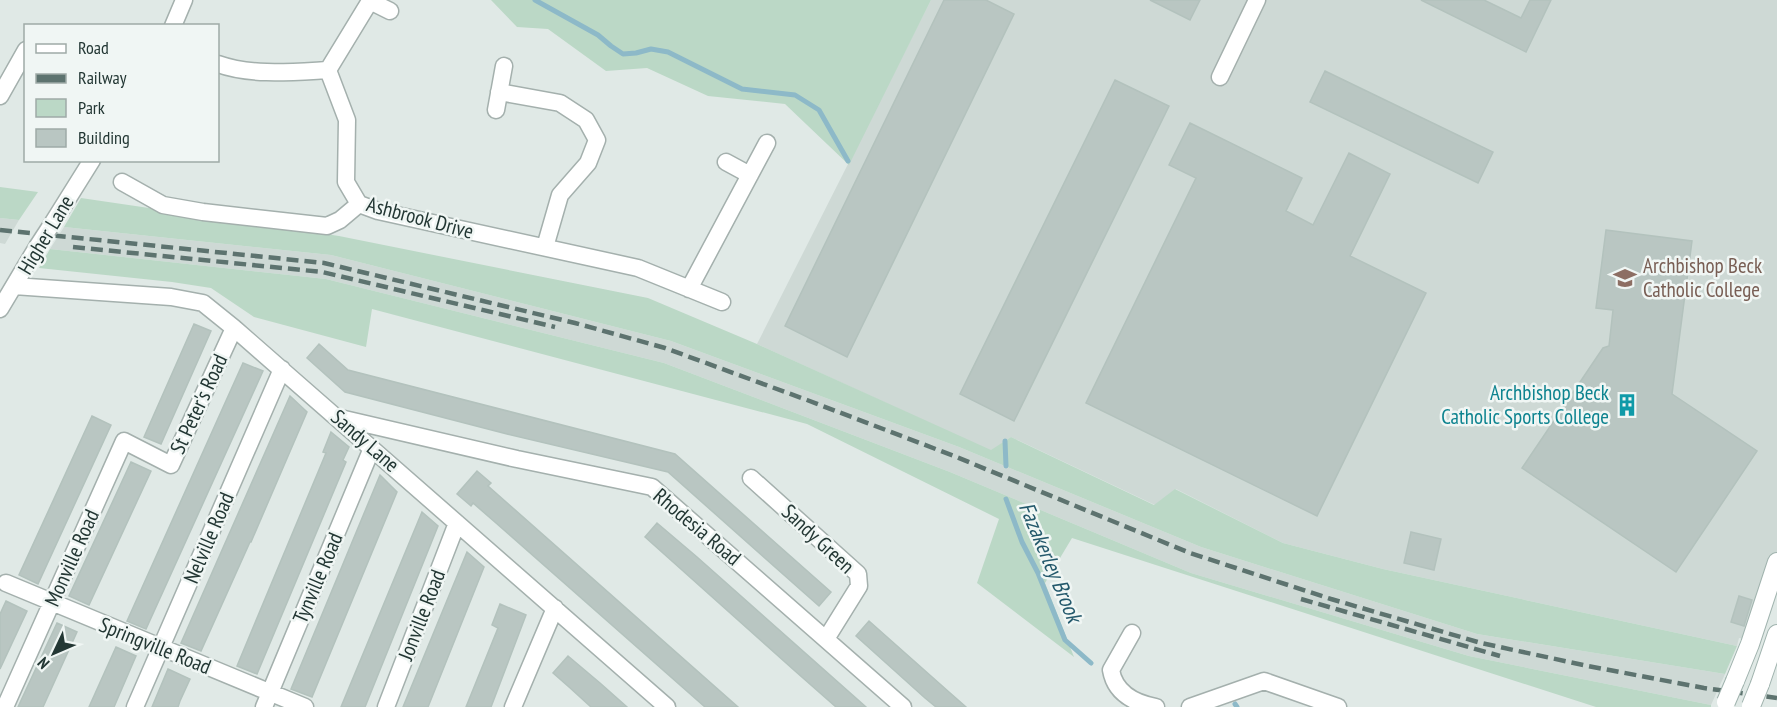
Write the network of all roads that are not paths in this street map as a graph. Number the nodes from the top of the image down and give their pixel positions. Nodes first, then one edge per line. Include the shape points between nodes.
1 (184, 0) edge
2 (1257, 0) edge
3 (390, 11) dead end
4 (174, 24) edge
5 (24, 54) edge
6 (219, 64) edge
7 (504, 66) dead end
8 (328, 70) junction
9 (1220, 77) dead end
10 (499, 92) junction
11 (0, 96) edge
12 (496, 110) dead end
13 (767, 143) dead end
14 (91, 162) edge
15 (726, 162) dead end
16 (750, 175) junction
17 (122, 182) dead end
18 (359, 204) junction
19 (545, 247) junction
20 (14, 286) junction
21 (689, 289) junction
22 (722, 302) dead end
23 (0, 309) edge
24 (234, 328) junction
25 (282, 369) junction
26 (338, 418) junction
27 (124, 441) joint
28 (372, 448) junction
29 (751, 478) dead end
30 (458, 523) junction
31 (1777, 562) edge
32 (6, 583) dead end
33 (52, 603) junction
34 (555, 608) junction
35 (1132, 633) dead end
36 (1777, 634) edge
37 (826, 639) junction
38 (161, 648) junction
39 (267, 700) edge
40 (648, 700) edge
41 (1725, 705) edge
42 (1751, 706) edge
43 (5, 707) edge
44 (135, 707) edge
45 (305, 707) edge
46 (386, 707) edge
47 (513, 707) edge
48 (667, 707) edge
49 (903, 707) edge
50 (1156, 707) edge
51 (1190, 707) edge
52 (1338, 707) edge

1 - 4 street
2 - 9 street
3 - 8 street via 370,1
5 - 11 street
6 - 8 street via 282,73
7 - 10 street
8 - 18 street, Ashbrook Drive via 347,120 346,182
10 - 12 street
10 - 19 street via 560,103 586,120 597,140 588,163 560,195
13 - 16 street
14 - 20 street, Higher Lane, bridge
15 - 16 street
16 - 21 street
17 - 18 street via 163,205 327,226
18 - 19 street, Ashbrook Drive
19 - 21 street, Ashbrook Drive via 638,268
20 - 23 street, Higher Lane
20 - 24 street, Sandy Lane via 171,297 203,303
21 - 22 street, Ashbrook Drive
24 - 25 street, Sandy Lane
24 - 27 street, St Peter's Road via 171,465
25 - 26 street, Sandy Lane
25 - 38 street, Nelville Road
26 - 28 street, Sandy Lane
26 - 37 street, Rhodesia Road via 652,487
27 - 33 street, Monville Road
28 - 30 street, Sandy Lane
28 - 39 street, Tynville Road
29 - 37 street, Sandy Green via 858,574 859,586
30 - 34 street, Sandy Lane
30 - 46 street, Jonville Road
31 - 41 main road, bridge
32 - 33 street, Springville Road
33 - 38 street, Springville Road
33 - 43 street, Monville Road
34 - 40 street, Sandy Lane
34 - 47 street
35 - 50 street via 1111,670 1112,677 1126,696
36 - 42 main road, bridge
37 - 49 street, Rhodesia Road
38 - 39 street, Springville Road
38 - 44 street, Nelville Road
39 - 45 street, Springville Road
40 - 48 street, Sandy Lane
51 - 52 street via 1264,681

